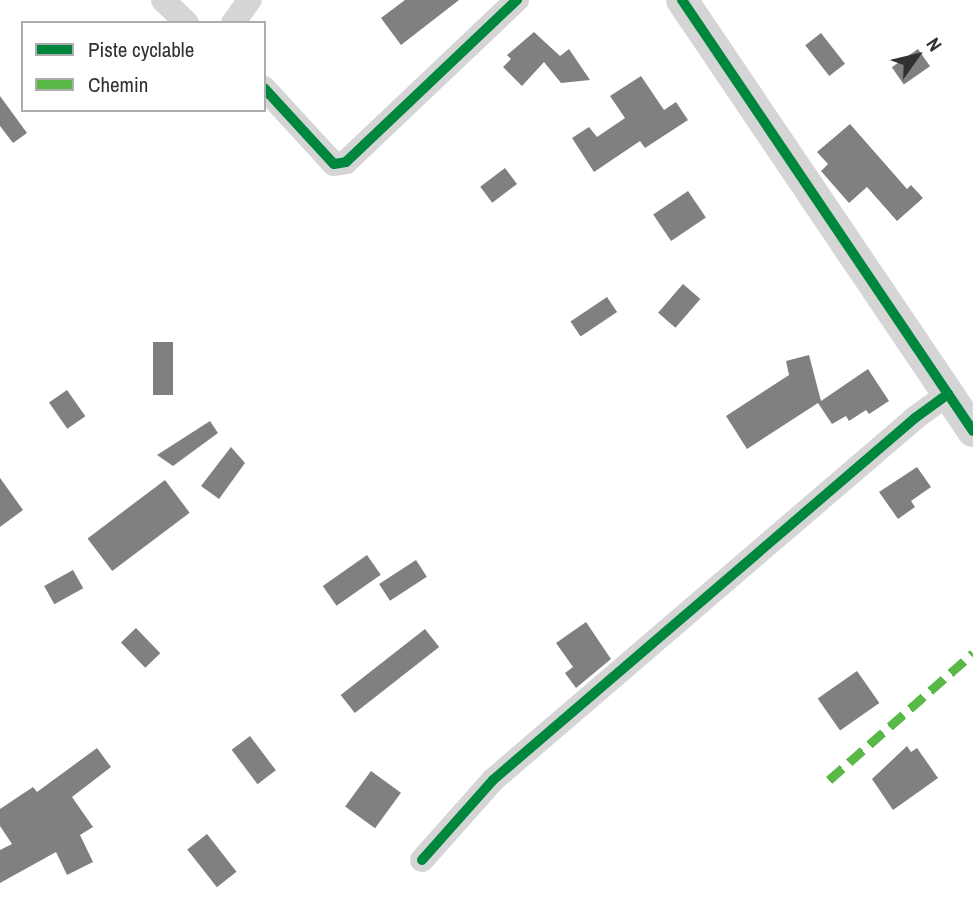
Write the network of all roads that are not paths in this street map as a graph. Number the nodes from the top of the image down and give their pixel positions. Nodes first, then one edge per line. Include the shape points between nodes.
1 (163, 0) edge
2 (250, 0) edge
3 (517, 0) edge
4 (682, 0) edge
5 (185, 21) edge
6 (234, 21) edge
7 (266, 90) edge
8 (948, 394) junction
9 (973, 431) edge
10 (422, 860) dead end

1 - 5 street
2 - 6 street
3 - 7 street via 346,162 334,164
4 - 8 street
8 - 9 street
8 - 10 street via 493,780

